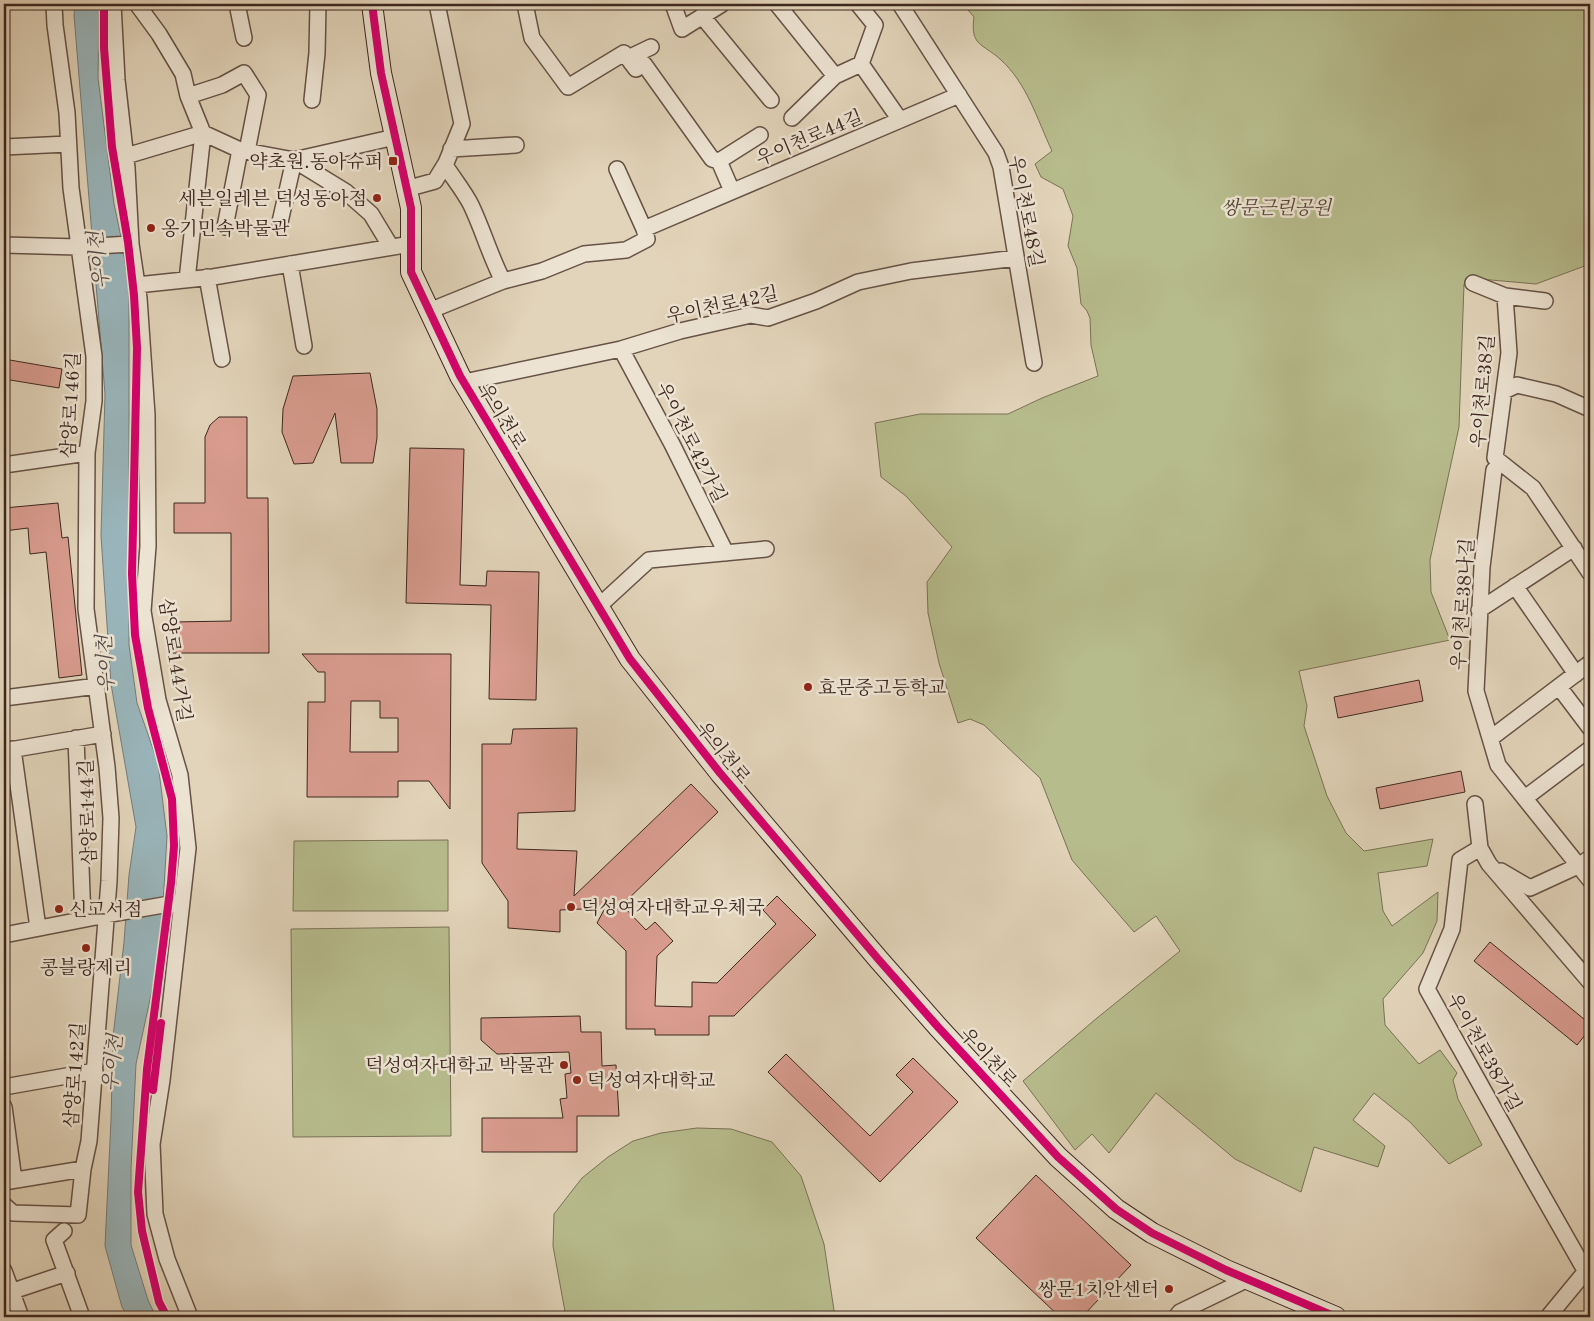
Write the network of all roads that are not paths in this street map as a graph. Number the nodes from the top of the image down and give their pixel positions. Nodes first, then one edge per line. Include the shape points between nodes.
1 (54, 4) edge
2 (113, 4) edge
3 (137, 4) edge
4 (237, 4) edge
5 (318, 4) edge
6 (372, 4) edge
7 (437, 4) edge
8 (525, 4) edge
9 (673, 4) edge
10 (722, 4) edge
11 (777, 4) edge
12 (858, 4) edge
13 (900, 4) edge
14 (702, 16) junction
15 (244, 38) dead end
16 (651, 47) dead end
17 (628, 58) junction
18 (861, 64) junction
19 (835, 76) junction
20 (959, 95) junction
21 (188, 96) junction
22 (312, 100) dead end
23 (771, 100) dead end
24 (792, 118) dead end
25 (900, 120) junction
26 (203, 133) junction
27 (760, 135) dead end
28 (395, 137) junction
29 (68, 144) junction
30 (516, 145) dead end
31 (4, 147) edge
32 (452, 149) junction
33 (244, 150) junction
34 (126, 156) junction
35 (294, 160) junction
36 (719, 161) junction
37 (444, 166) junction
38 (617, 169) dead end
39 (406, 189) junction
40 (732, 190) junction
41 (280, 222) dead end
42 (225, 227) dead end
43 (644, 229) junction
44 (131, 244) junction
45 (410, 244) junction
46 (4, 245) edge
47 (78, 247) junction
48 (391, 247) junction
49 (1016, 258) junction
50 (290, 264) junction
51 (207, 278) junction
52 (187, 280) junction
53 (503, 281) junction
54 (1473, 283) dead end
55 (137, 286) junction
56 (1505, 296) junction
57 (1544, 301) dead end
58 (430, 310) junction
59 (304, 346) dead end
60 (621, 349) junction
61 (222, 359) dead end
62 (1034, 363) dead end
63 (464, 382) junction
64 (1504, 391) junction
65 (1590, 410) edge
66 (87, 453) junction
67 (4, 465) edge
68 (1494, 470) dead end
69 (1574, 548) junction
70 (766, 549) dead end
71 (726, 553) junction
72 (1590, 572) edge
73 (1515, 586) junction
74 (598, 606) junction
75 (1479, 610) junction
76 (1590, 664) edge
77 (1576, 674) junction
78 (97, 686) junction
79 (1559, 687) junction
80 (4, 698) edge
81 (1590, 728) edge
82 (103, 734) junction
83 (76, 738) junction
84 (1491, 738) junction
85 (1590, 749) edge
86 (8, 750) edge
87 (1525, 798) junction
88 (1475, 804) dead end
89 (1480, 848) junction
90 (1585, 861) edge
91 (1489, 864) junction
92 (1590, 880) edge
93 (181, 902) junction
94 (106, 915) junction
95 (84, 919) junction
96 (38, 928) junction
97 (4, 935) edge
98 (1590, 982) edge
99 (95, 1071) junction
100 (4, 1087) edge
101 (4, 1107) edge
102 (82, 1169) junction
103 (9, 1181) edge
104 (4, 1205) edge
105 (64, 1232) dead end
106 (4, 1271) edge
107 (1589, 1271) edge
108 (67, 1273) junction
109 (1248, 1279) junction
110 (8, 1293) edge
111 (21, 1317) edge
112 (82, 1317) edge
113 (190, 1317) edge
114 (1176, 1317) edge
115 (1336, 1317) edge
116 (1548, 1317) edge

1 - 29 street, 삼양로146길
2 - 34 street, 삼양로144가길
3 - 21 street via 183,74
4 - 15 street
5 - 22 street
6 - 28 street, 우이천로 via 381,73
7 - 32 street via 462,124
8 - 17 street via 532,38 568,87 624,53
9 - 14 street via 682,29
10 - 14 street
11 - 19 street
12 - 18 street via 875,25
13 - 20 street, 우이천로48길
14 - 23 street
16 - 17 street
17 - 36 street via 636,69 644,64 712,159
18 - 19 street, 우이천로44길
18 - 25 street, 우이천로44길
19 - 24 street, 우이천로44길
20 - 25 street, 우이천로44길
20 - 49 street, 우이천로48길 via 996,153 1001,167
21 - 26 street
21 - 33 street via 222,85 244,73 258,95
25 - 40 street, 우이천로44길
26 - 33 street
26 - 34 street
26 - 52 street
27 - 36 street, 우이천로44길
28 - 35 street
28 - 39 street, 우이천로
29 - 31 street
29 - 47 street, 삼양로146길
30 - 32 street
32 - 37 street
33 - 35 street
33 - 42 street
34 - 44 street, 삼양로144가길
35 - 41 street
35 - 48 street via 359,203 371,214
36 - 40 street
37 - 39 street via 435,181
37 - 53 street via 470,203
38 - 43 street
39 - 45 street, 우이천로 via 411,208
40 - 43 street, 우이천로44길
43 - 53 street via 647,239 626,250 584,254 542,271
44 - 47 street
44 - 55 street, 삼양로144가길
45 - 48 street
45 - 58 street, 우이천로 via 412,272
46 - 47 street
47 - 66 street, 삼양로146길 via 94,356 94,401
48 - 50 street
49 - 60 street, 우이천로42길 via 911,271 858,282 768,318 751,316 680,331
49 - 62 street, 우이천로48길
50 - 51 street
50 - 59 street
51 - 52 street
51 - 61 street
52 - 55 street
53 - 58 street
54 - 56 street
55 - 93 street, 삼양로144가길 via 147,415 148,546 143,611 158,700 180,775 188,848
56 - 57 street
56 - 64 street, 우이천로38길 via 1509,353
58 - 63 street, 우이천로
60 - 63 street, 우이천로42길
60 - 71 street, 우이천로42가길
63 - 74 street, 우이천로
64 - 65 street via 1517,385 1556,394
64 - 69 street, 우이천로38길 via 1496,458 1533,488
66 - 67 street
66 - 78 street, 삼양로146길 via 86,609
68 - 75 street, 우이천로38나길
69 - 72 street, 우이천로38길
69 - 73 street
70 - 71 street
71 - 74 street via 649,560
73 - 75 street
73 - 77 street
74 - 109 street, 우이천로 via 630,660 720,773 879,960 1058,1157 1116,1210 1192,1254
75 - 84 street, 우이천로38나길 via 1476,691
76 - 77 street
77 - 79 street
78 - 80 street
78 - 82 street, 삼양로144길
79 - 81 street
79 - 84 street
82 - 83 street
82 - 94 street, 삼양로144길 via 111,818
83 - 86 street
83 - 95 street, 삼양로144길
84 - 87 street, 우이천로38나길 via 1498,765
85 - 87 street
86 - 96 street
87 - 90 street, 우이천로38나길
88 - 89 street
89 - 91 street
89 - 107 street, 우이천로38가길 via 1460,860 1452,929 1426,989
90 - 91 street via 1530,888
90 - 92 street, 우이천로38나길
91 - 98 street
93 - 94 street
93 - 113 street, 삼양로144가길 via 152,1144 155,1214
94 - 95 street
94 - 99 street, 삼양로142길
95 - 96 street
96 - 97 street
99 - 100 street
99 - 102 street, 삼양로142길
101 - 103 street
102 - 103 street
102 - 104 street, 삼양로142길 via 78,1215 13,1213
105 - 108 street via 54,1240
106 - 110 street
107 - 116 street
108 - 110 street
108 - 112 street
109 - 114 street via 1180,1312
109 - 115 street, 우이천로
110 - 111 street

